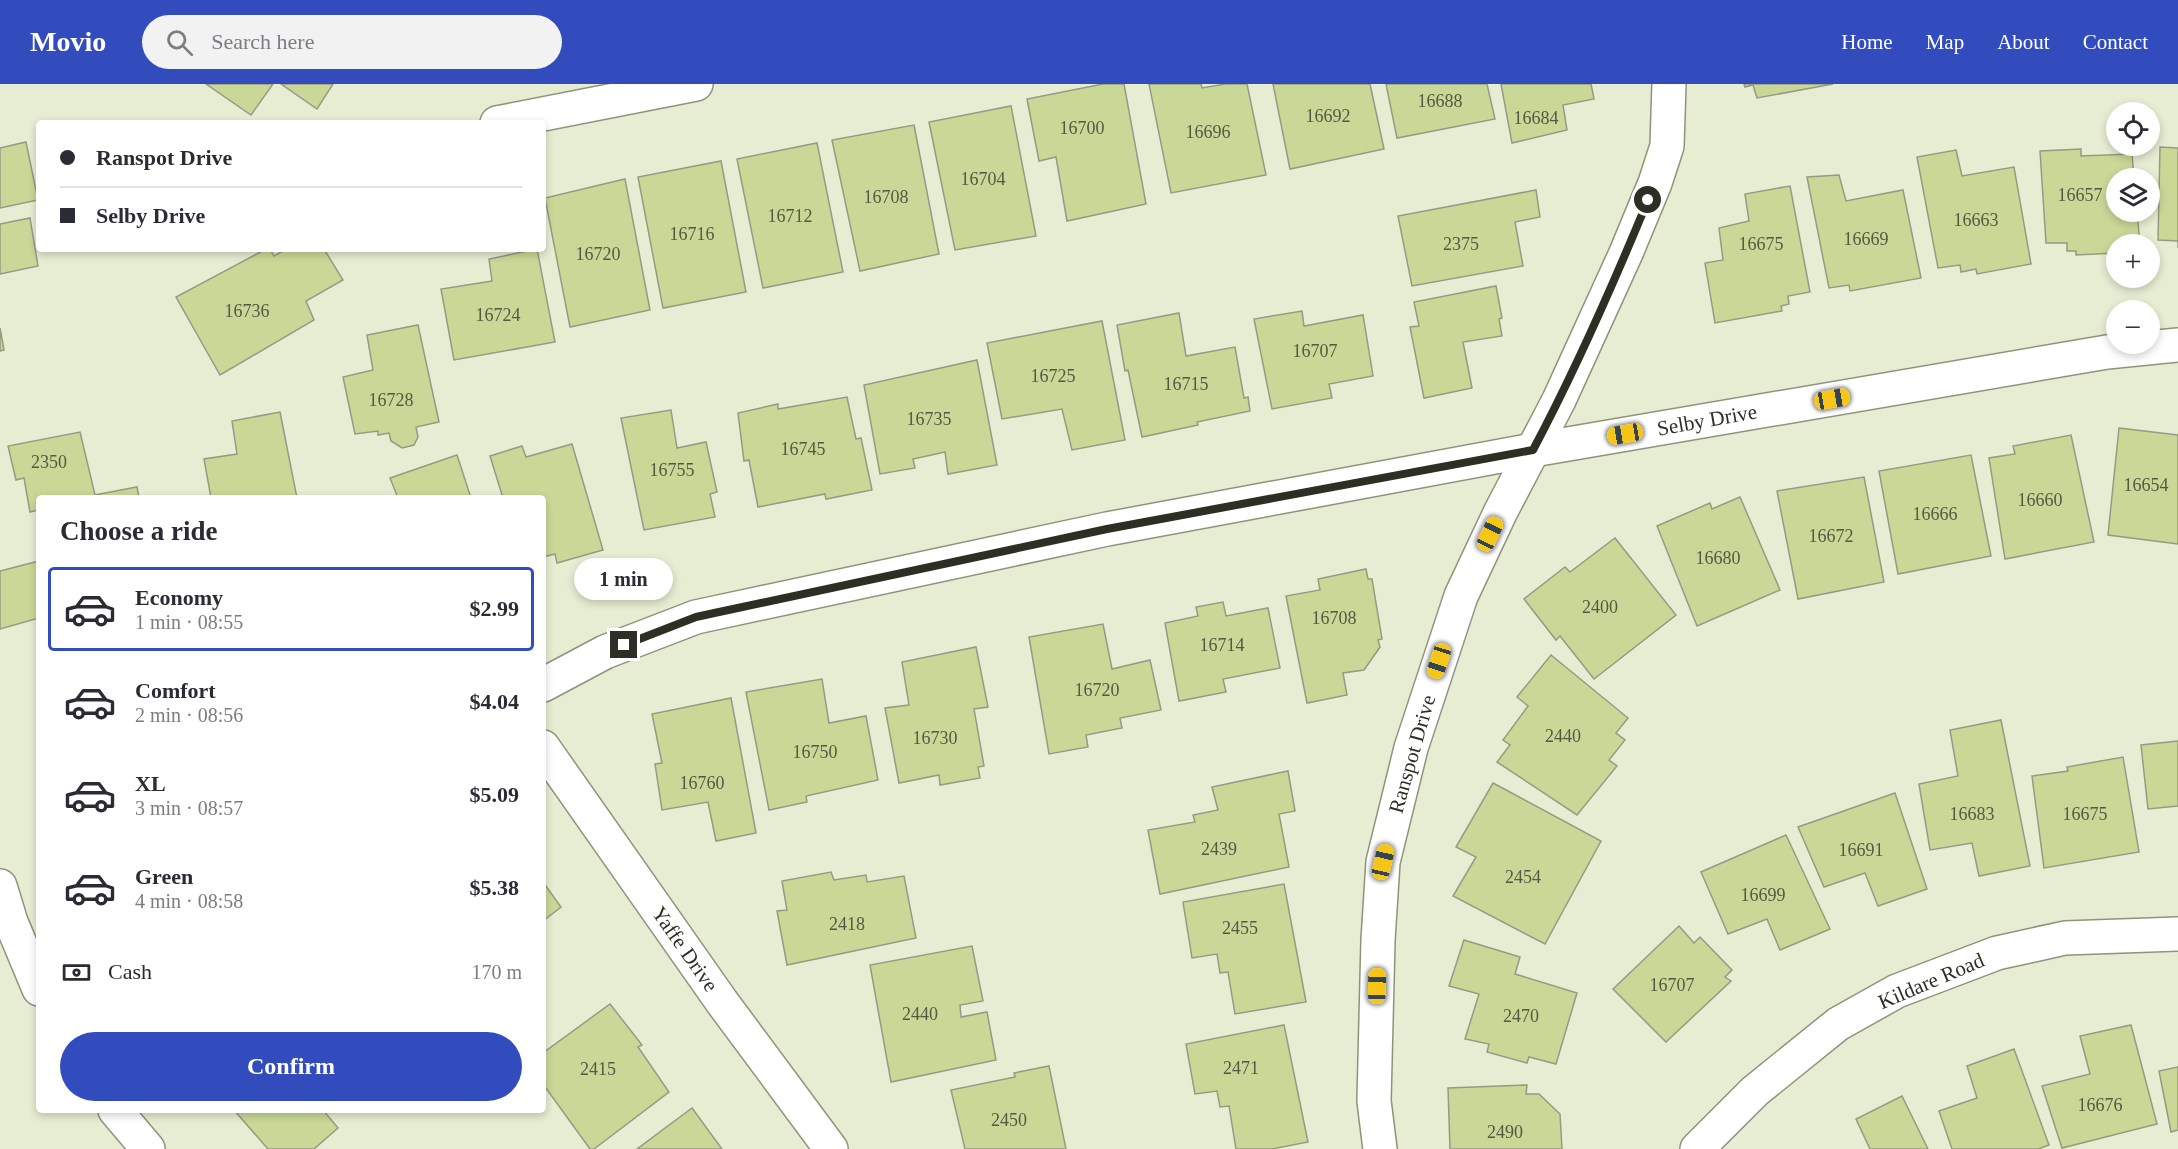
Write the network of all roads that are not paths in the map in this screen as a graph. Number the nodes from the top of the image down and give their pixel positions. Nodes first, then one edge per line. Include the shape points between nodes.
1 (696, 84) edge
2 (1669, 84) edge
3 (512, 120) edge
4 (2178, 345) edge
5 (1533, 450) junction
6 (546, 683) edge
7 (546, 751) edge
8 (0, 886) edge
9 (2178, 934) edge
10 (36, 982) edge
11 (118, 1113) edge
12 (148, 1149) edge
13 (831, 1149) edge
14 (1380, 1149) edge
15 (1697, 1149) edge

1 - 3 street
2 - 5 street, Ranspot Drive via 1667,146 1655,183 1622,263
4 - 5 street, Selby Drive via 2107,352
5 - 6 street, Selby Drive via 1107,529 696,617 605,652
5 - 14 street, Ranspot Drive via 1461,596 1411,748 1383,862 1374,1101
7 - 13 street, Yaffe Drive
8 - 10 street
9 - 15 street, Kildare Road via 2065,938 1997,953 1897,991 1838,1024 1755,1091
11 - 12 street

